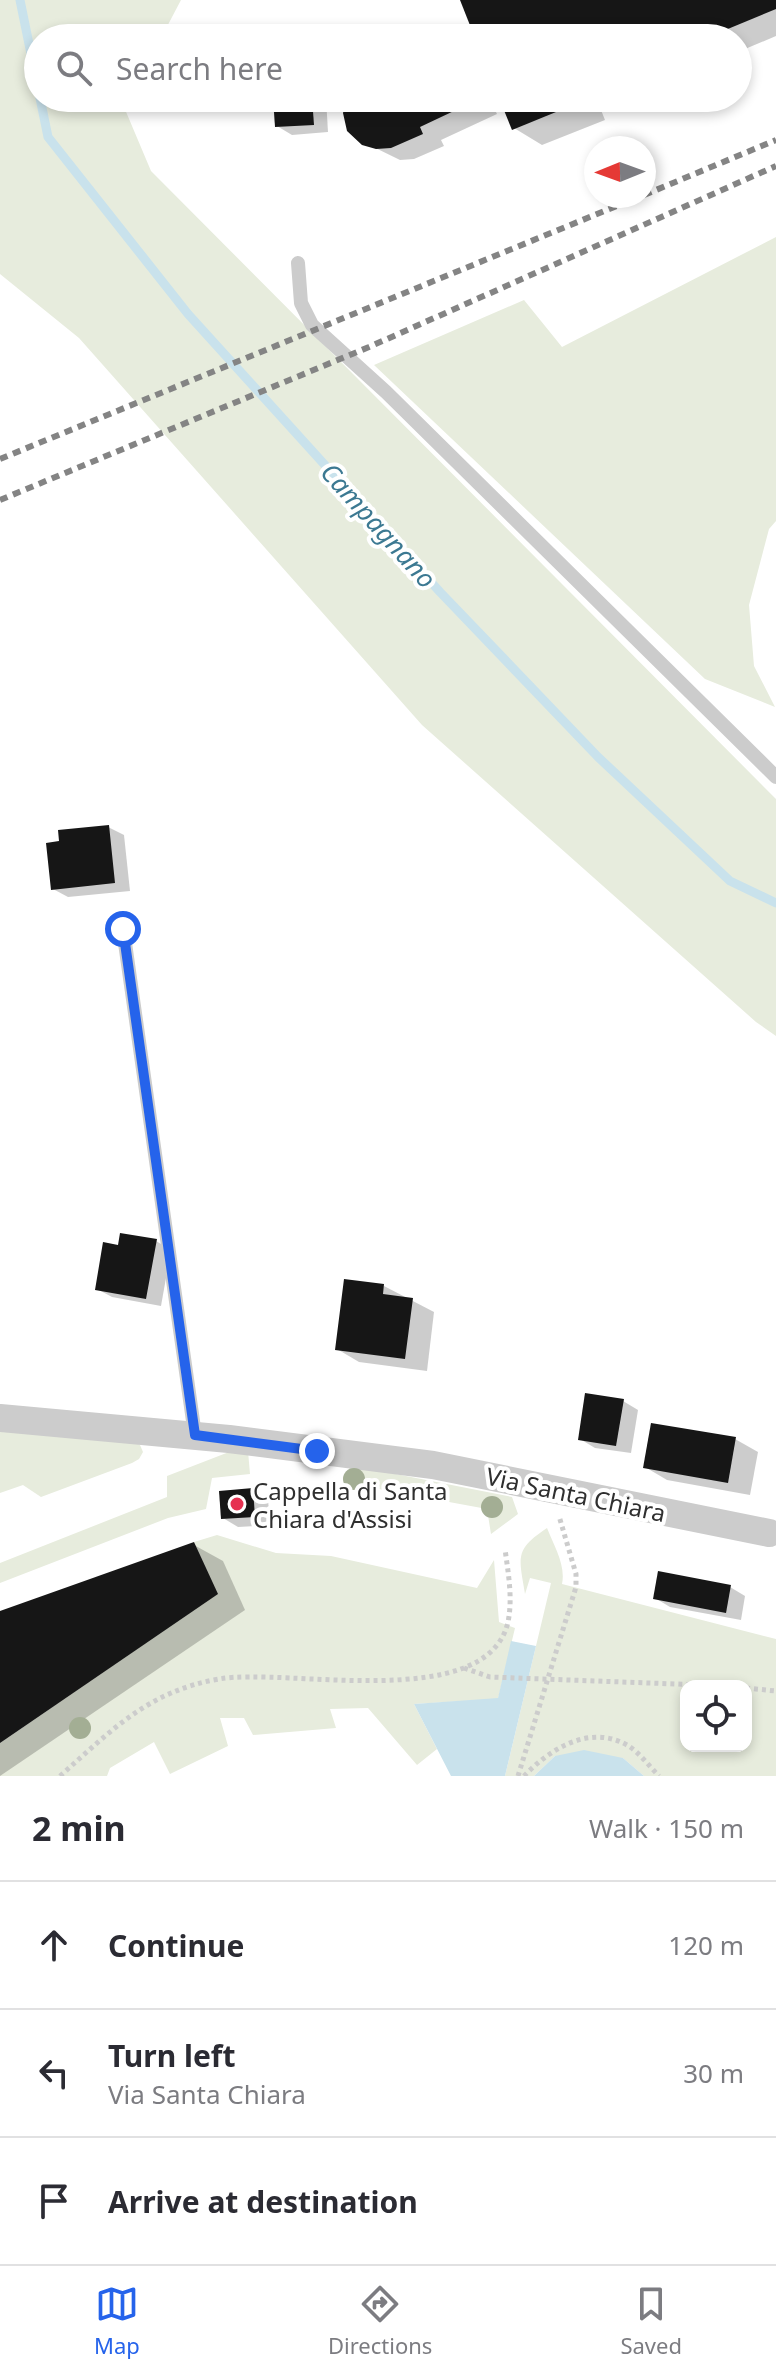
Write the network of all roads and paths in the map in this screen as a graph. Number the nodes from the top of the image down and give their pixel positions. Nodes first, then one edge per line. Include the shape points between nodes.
1 (298, 263) dead end
2 (776, 777) edge
3 (123, 929) dead end
4 (0, 1418) edge
5 (195, 1435) junction
6 (551, 1489) junction
7 (769, 1533) dead end
8 (505, 1549) dead end
9 (464, 1668) junction
10 (549, 1680) junction
11 (680, 1684) edge
12 (752, 1689) edge
13 (776, 1691) edge
14 (60, 1776) edge
15 (518, 1776) edge
16 (524, 1776) edge
17 (659, 1776) edge

1 - 2 lane via 301,303 312,325
3 - 5 lane
4 - 5 street, Via Santa Chiara
5 - 6 street, Via Santa Chiara via 433,1465
6 - 7 street, Via Santa Chiara
6 - 10 path via 576,1587
8 - 9 path via 507,1625 487,1654
9 - 10 path via 498,1678
9 - 14 path via 417,1680 220,1679 170,1692 132,1713
10 - 11 path
10 - 15 path
12 - 13 path
16 - 17 path via 562,1746 592,1738 629,1746

